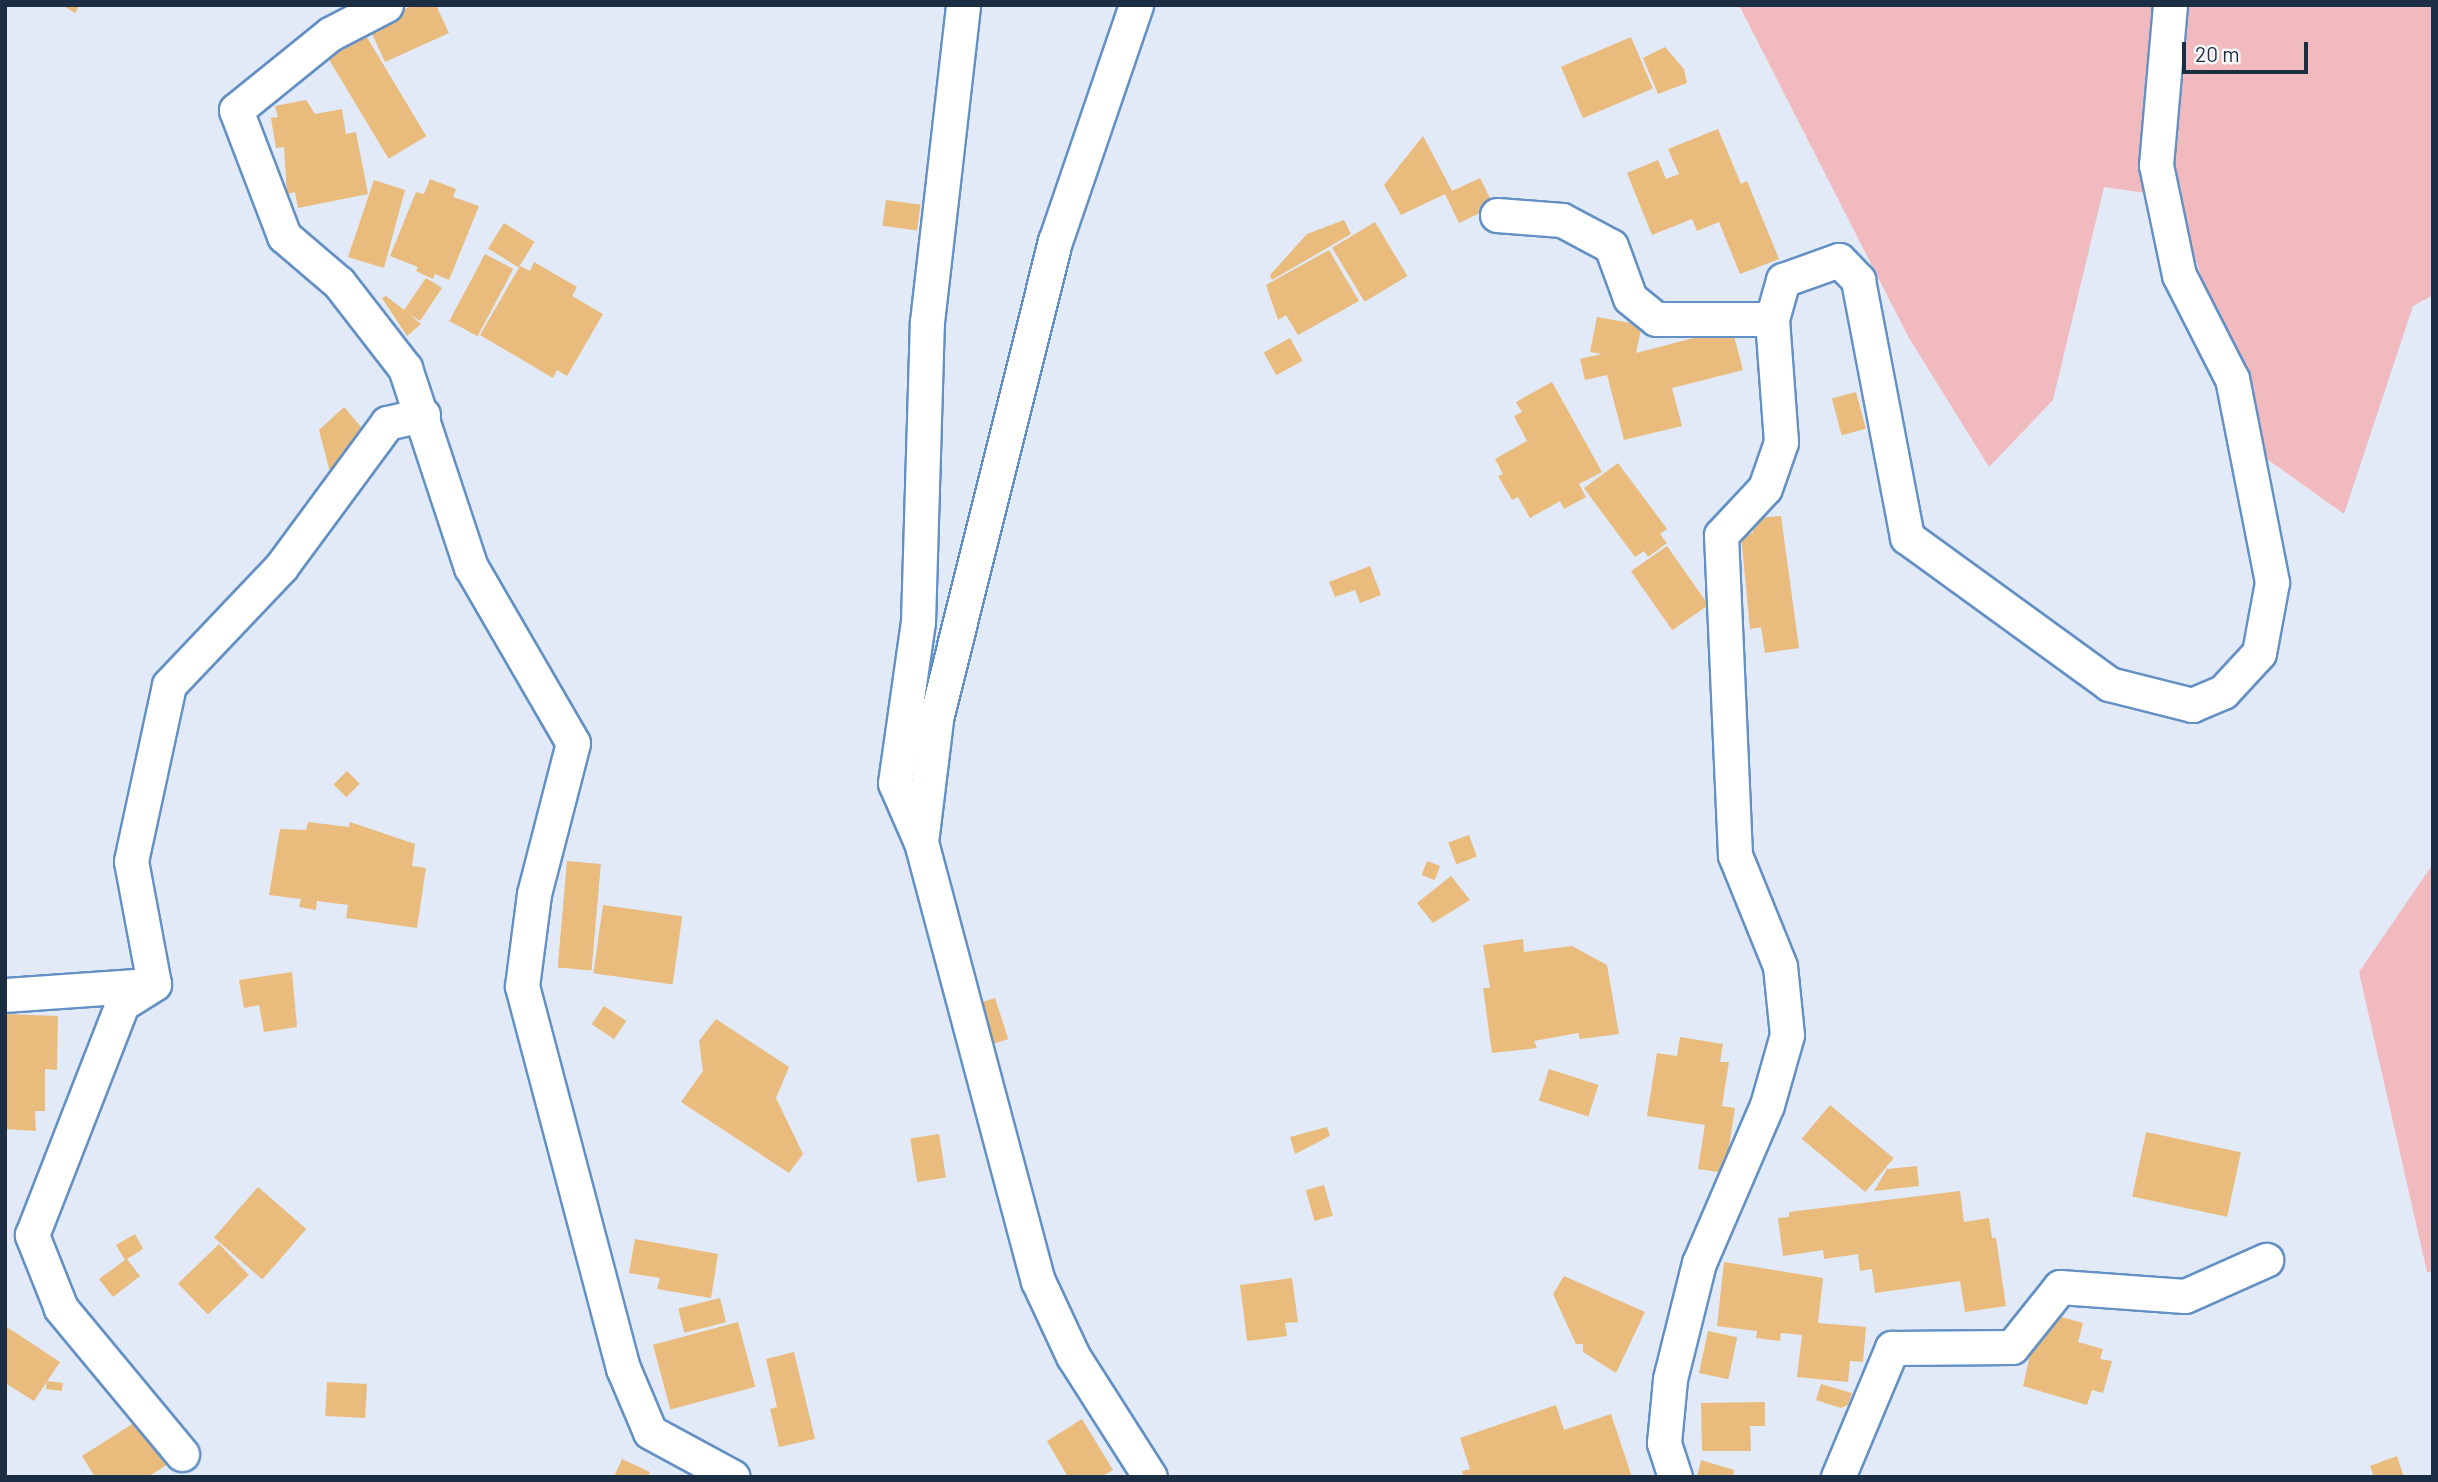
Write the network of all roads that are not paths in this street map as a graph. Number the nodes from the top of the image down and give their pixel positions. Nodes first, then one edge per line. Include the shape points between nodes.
1 (386, 5) edge
2 (963, 5) edge
3 (1136, 5) edge
4 (2170, 5) edge
5 (1497, 215) dead end
6 (1772, 319) junction
7 (423, 415) junction
8 (921, 842) junction
9 (154, 984) junction
10 (5, 995) edge
11 (2266, 1260) dead end
12 (182, 1454) dead end
13 (733, 1477) edge
14 (1150, 1477) edge
15 (1675, 1477) edge
16 (1838, 1477) edge

1 - 7 street via 330,34 236,110 285,236 339,283 405,368
2 - 8 street via 927,321 918,622 895,783
3 - 8 street via 1055,241 936,720
4 - 6 street via 2156,165 2179,275 2232,379 2272,582 2259,653 2223,692 2192,705 2109,684 1907,537 1858,280 1839,260 1783,280
5 - 6 street via 1562,220 1611,246 1630,298 1656,319
6 - 15 street via 1781,442 1765,488 1721,535 1735,855 1780,966 1787,1034 1767,1105 1699,1263 1676,1353 1664,1443
7 - 9 street via 387,424 281,567 169,685 131,861
7 - 13 street via 471,567 573,743 534,894 522,986 623,1368 650,1432
8 - 14 street via 1038,1281 1073,1356
9 - 10 street
9 - 12 street via 122,1004 32,1235 61,1308
11 - 16 street via 2185,1296 2060,1287 2012,1347 1892,1348

